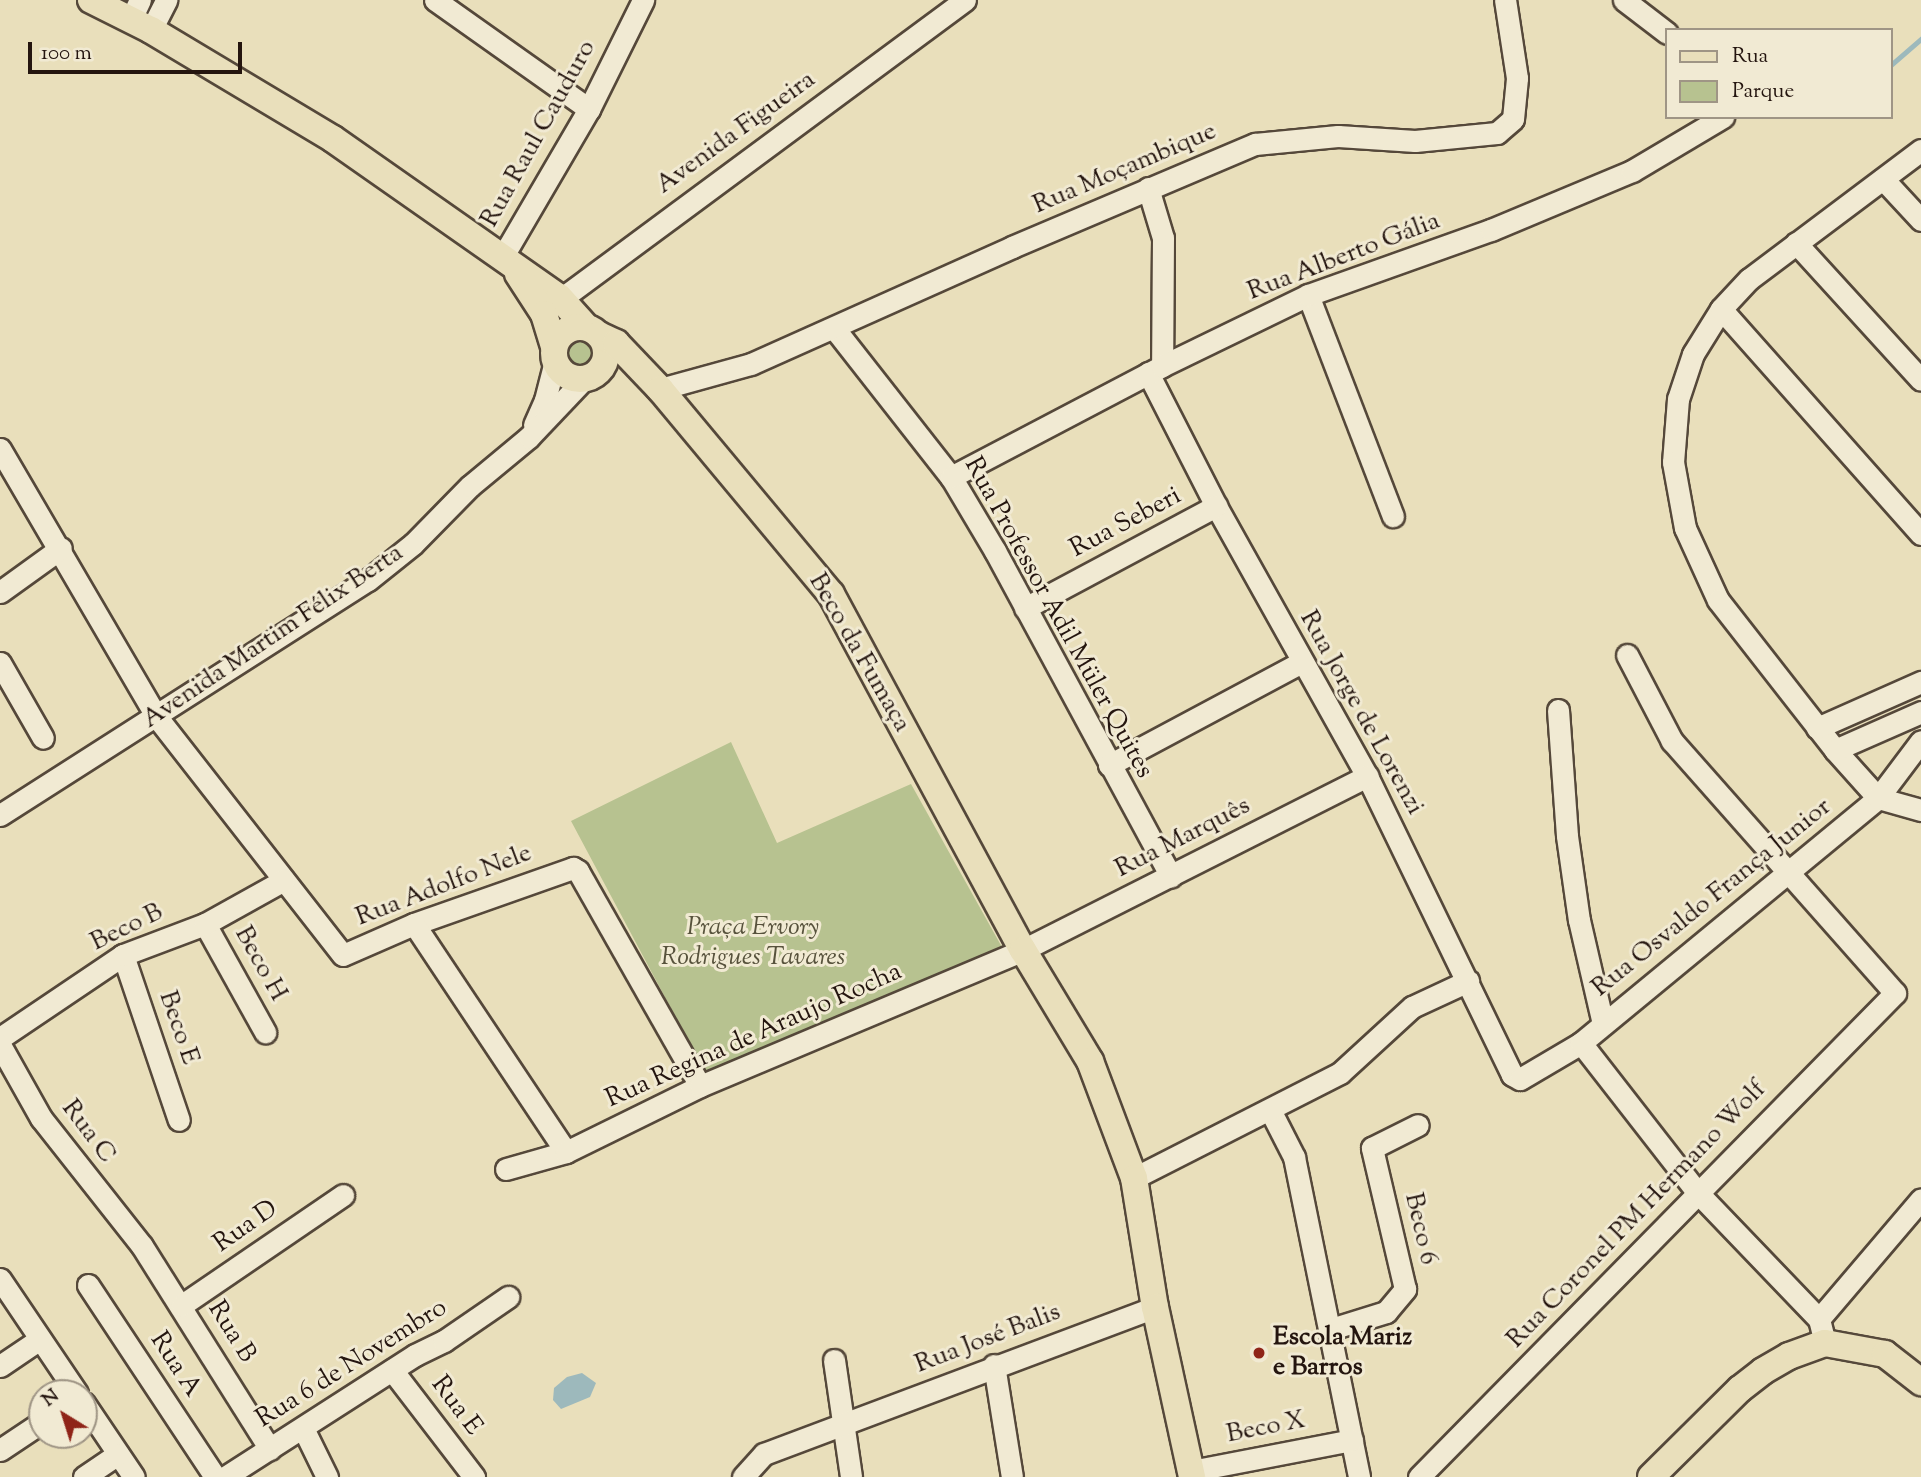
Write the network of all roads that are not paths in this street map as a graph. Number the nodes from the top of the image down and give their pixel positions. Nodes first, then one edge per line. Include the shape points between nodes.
1 (91, 0) edge
2 (166, 0) edge
3 (435, 0) edge
4 (643, 0) edge
5 (965, 0) edge
6 (1505, 0) edge
7 (1624, 0) edge
8 (141, 16) edge
9 (1666, 32) edge
10 (589, 109) junction
11 (1720, 119) edge
12 (1921, 150) edge
13 (1883, 179) junction
14 (1148, 188) junction
15 (1921, 220) edge
16 (1796, 243) junction
17 (506, 258) junction
18 (1308, 295) junction
19 (551, 305) junction
20 (1721, 309) junction
21 (834, 328) junction
22 (593, 331) junction
23 (554, 354) junction
24 (1155, 370) junction
25 (592, 374) junction
26 (1921, 380) edge
27 (657, 387) junction
28 (529, 437) junction
29 (0, 449) edge
30 (951, 477) junction
31 (1216, 506) junction
32 (1393, 516) dead end
33 (1921, 534) edge
34 (61, 548) junction
35 (0, 592) edge
36 (1025, 608) junction
37 (1627, 655) dead end
38 (1302, 662) junction
39 (0, 663) edge
40 (1921, 682) edge
41 (1558, 710) dead end
42 (1921, 712) edge
43 (156, 716) junction
44 (1817, 728) junction
45 (43, 738) dead end
46 (1921, 741) edge
47 (1835, 750) junction
48 (1109, 765) junction
49 (1367, 776) junction
50 (1878, 798) junction
51 (1921, 810) edge
52 (0, 815) edge
53 (1787, 871) junction
54 (1171, 876) junction
55 (284, 880) junction
56 (205, 923) junction
57 (414, 924) junction
58 (1023, 950) junction
59 (122, 955) junction
60 (1468, 981) junction
61 (1603, 1024) junction
62 (265, 1032) dead end
63 (0, 1038) edge
64 (1581, 1044) junction
65 (0, 1045) edge
66 (1521, 1079) joint
67 (700, 1086) junction
68 (1270, 1110) junction
69 (179, 1119) dead end
70 (1418, 1125) dead end
71 (566, 1152) junction
72 (506, 1169) dead end
73 (1133, 1178) junction
74 (1697, 1192) junction
75 (343, 1195) dead end
76 (1921, 1199) edge
77 (142, 1246) joint
78 (0, 1279) edge
79 (88, 1285) dead end
80 (508, 1297) dead end
81 (182, 1306) junction
82 (1155, 1307) junction
83 (1331, 1329) junction
84 (1822, 1331) junction
85 (40, 1339) junction
86 (834, 1360) dead end
87 (993, 1365) junction
88 (0, 1366) edge
89 (392, 1370) junction
90 (67, 1379) edge
91 (1921, 1382) edge
92 (98, 1424) edge
93 (842, 1425) junction
94 (303, 1428) junction
95 (28, 1431) edge
96 (1352, 1440) junction
97 (270, 1449) junction
98 (0, 1450) edge
99 (118, 1454) junction
100 (1191, 1474) edge
101 (84, 1477) edge
102 (134, 1477) edge
103 (215, 1477) edge
104 (225, 1477) edge
105 (327, 1477) edge
106 (474, 1477) edge
107 (743, 1477) edge
108 (851, 1477) edge
109 (1012, 1477) edge
110 (1359, 1477) edge
111 (1419, 1477) edge
112 (1651, 1477) edge

1 - 8 main road
2 - 8 street
3 - 10 street
4 - 10 street, Rua Raul Cauduro
5 - 19 street, Avenida Figueira
6 - 14 street, Rua Moçambique via 1517,78 1513,119 1497,133 1415,141 1338,136 1255,144
7 - 9 street
8 - 17 main road via 334,139
10 - 17 street, Rua Raul Cauduro
11 - 18 street, Rua Alberto Gália via 1632,171 1491,230
12 - 13 street
13 - 15 street
13 - 16 street
14 - 21 street, Rua Moçambique
14 - 24 street, Rua Jorge de Lorenzi via 1163,238
16 - 20 street via 1749,279
16 - 26 street
17 - 19 main road
18 - 24 street, Rua Alberto Gália
18 - 32 street
19 - 22 main road
19 - 23 main road
20 - 33 street
20 - 44 street via 1693,354 1678,399 1673,462 1685,528 1718,600
21 - 27 street, Rua Moçambique via 751,364
21 - 30 street, Rua Professor Adil Müler Quites
22 - 23 main road via 564,332
22 - 25 main road via 606,347
22 - 27 main road, Beco da Fumaça via 616,344
23 - 25 main road via 567,376
23 - 28 street, Avenida Martim Félix Berta via 545,400
24 - 30 street, Rua Alberto Gália
24 - 31 street, Rua Jorge de Lorenzi
25 - 27 main road, Beco da Fumaça via 618,370
25 - 28 street, Avenida Martim Félix Berta
27 - 58 main road, Beco da Fumaça via 831,594
28 - 43 street, Avenida Martim Félix Berta via 368,580
29 - 34 street, Rua Adolfo Nele
30 - 36 street, Rua Professor Adil Müler Quites
31 - 36 street, Rua Seberi
31 - 38 street, Rua Jorge de Lorenzi
34 - 35 street
34 - 43 street, Rua Adolfo Nele
36 - 48 street, Rua Professor Adil Müler Quites
37 - 53 street via 1672,741
38 - 48 street
38 - 49 street, Rua Jorge de Lorenzi
39 - 45 street
40 - 44 street
41 - 61 street via 1578,920
42 - 47 street
43 - 52 street, Avenida Martim Félix Berta
43 - 55 street, Rua Adolfo Nele
44 - 47 street
46 - 50 street, Rua Osvaldo França Junior
47 - 50 street
48 - 54 street, Rua Professor Adil Müler Quites
49 - 54 street, Rua Marquês
49 - 60 street, Rua Jorge de Lorenzi
50 - 51 street
50 - 53 street, Rua Osvaldo França Junior
53 - 61 street, Rua Osvaldo França Junior
53 - 74 street, Rua Coronel PM Hermano Wolf via 1895,993
54 - 58 street, Rua Marquês
55 - 56 street, Beco B
55 - 57 street, Rua Adolfo Nele via 343,955
56 - 59 street, Beco B
56 - 62 street, Beco H
57 - 67 street, Rua Adolfo Nele via 573,868
57 - 71 street
58 - 67 street, Rua Regina de Araujo Rocha
58 - 73 main road, Beco da Fumaça via 1090,1061
59 - 63 street, Beco B
59 - 69 street, Beco E
60 - 66 street, Rua Jorge de Lorenzi via 1507,1067
60 - 68 street via 1412,1007 1339,1073
61 - 64 street, Rua Osvaldo França Junior
64 - 66 street, Rua Osvaldo França Junior
64 - 74 street
65 - 77 street, Rua C via 41,1118
67 - 71 street, Rua Regina de Araujo Rocha
68 - 73 street
68 - 83 street via 1294,1157
70 - 83 street, Beco 6 via 1372,1148 1405,1289 1386,1312
71 - 72 street, Rua Regina de Araujo Rocha
73 - 82 main road, Beco da Fumaça
74 - 84 street
74 - 111 street, Rua Coronel PM Hermano Wolf
75 - 81 street, Rua D
76 - 84 street
77 - 81 street, Rua B
78 - 85 street
79 - 103 street, Rua A
80 - 89 street, Rua 6 de Novembro
81 - 97 street, Rua B
82 - 87 street, Rua José Balis
82 - 100 main road, Beco da Fumaça
83 - 96 street
84 - 91 main road via 1885,1354
84 - 112 main road via 1740,1389
85 - 88 street
85 - 90 street
86 - 93 street
87 - 93 street, Rua José Balis
87 - 109 street
89 - 94 street, Rua 6 de Novembro
89 - 106 street, Rua E
92 - 99 street
93 - 107 street, Rua José Balis via 764,1454
93 - 108 street
94 - 97 street, Rua 6 de Novembro
94 - 105 street
95 - 98 street
96 - 100 street, Beco X
96 - 110 street
97 - 104 street, Rua 6 de Novembro
99 - 101 street
99 - 102 street

